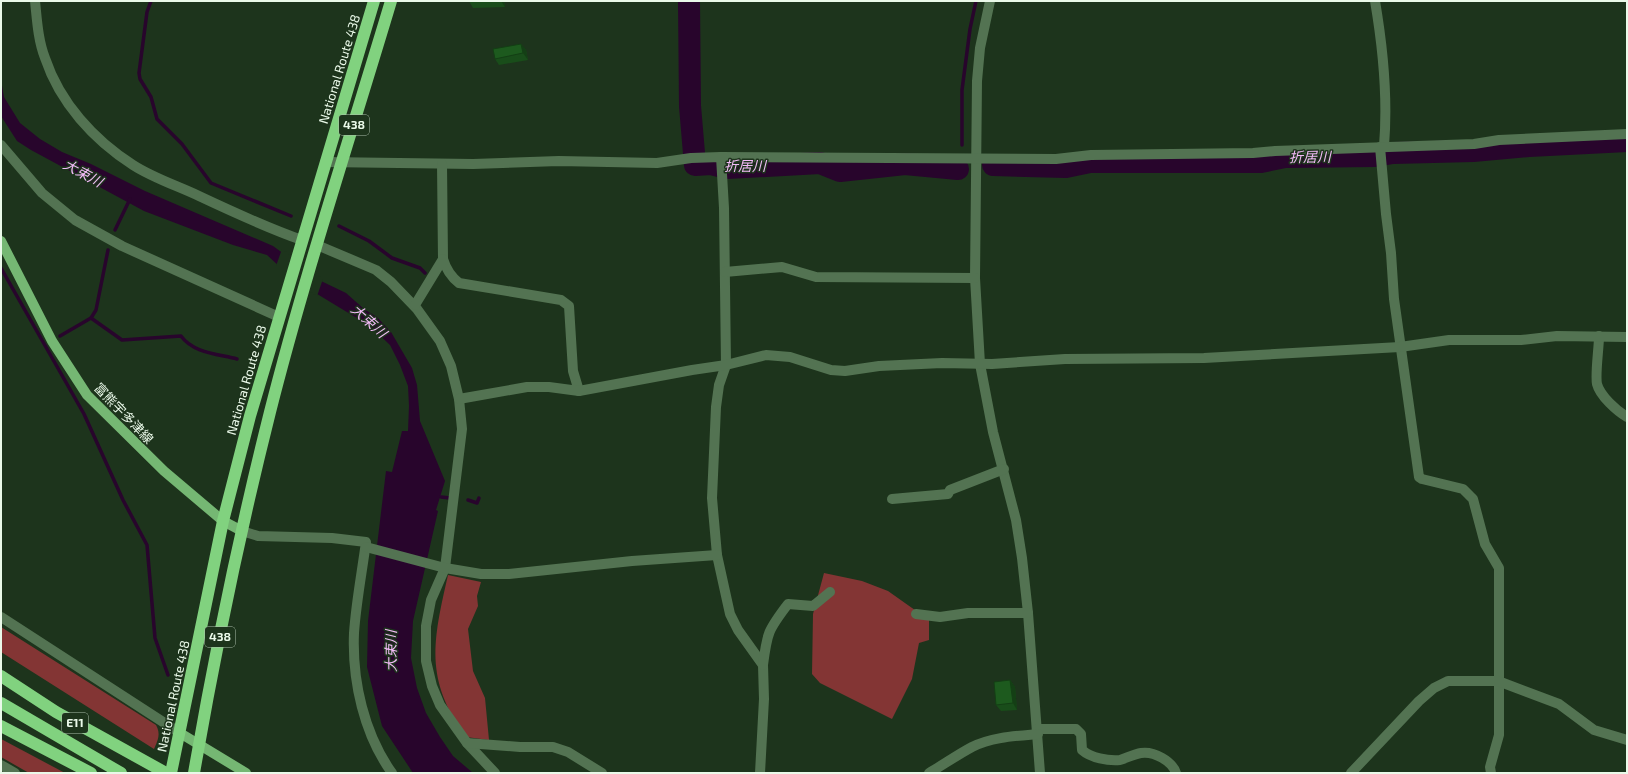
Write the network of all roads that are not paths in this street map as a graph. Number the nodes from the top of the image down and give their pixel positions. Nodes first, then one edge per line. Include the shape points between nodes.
1 (35, 1) edge
2 (374, 1) edge
3 (390, 1) edge
4 (990, 1) edge
5 (1375, 1) edge
6 (1627, 134) edge
7 (1, 145) edge
8 (1381, 151) junction
9 (975, 159) junction
10 (325, 162) junction
11 (342, 163) junction
12 (442, 164) junction
13 (722, 164) junction
14 (1, 241) edge
15 (302, 242) junction
16 (317, 247) junction
17 (443, 259) junction
18 (725, 272) junction
19 (975, 278) junction
20 (415, 305) junction
21 (280, 314) junction
22 (1599, 336) junction
23 (1627, 337) edge
24 (1400, 347) junction
25 (980, 364) junction
26 (726, 365) junction
27 (579, 391) junction
28 (459, 399) junction
29 (1627, 417) edge
30 (1004, 469) junction
31 (892, 499) dead end
32 (223, 521) junction
33 (242, 531) junction
34 (368, 547) junction
35 (717, 555) junction
36 (445, 568) junction
37 (830, 592) dead end
38 (1028, 613) junction
39 (916, 614) dead end
40 (1, 617) edge
41 (764, 665) junction
42 (1, 676) edge
43 (1498, 681) junction
44 (1, 703) edge
45 (1, 726) edge
46 (1038, 731) junction
47 (180, 733) junction
48 (1627, 740) edge
49 (467, 742) junction
50 (199, 744) junction
51 (1, 765) edge
52 (15, 773) edge
53 (91, 773) edge
54 (121, 773) edge
55 (166, 773) edge
56 (171, 773) edge
57 (194, 773) edge
58 (246, 773) edge
59 (392, 773) edge
60 (495, 773) edge
61 (602, 773) edge
62 (760, 773) edge
63 (929, 773) edge
64 (1040, 773) edge
65 (1176, 773) edge
66 (1351, 773) edge
67 (1491, 773) edge

1 - 15 street via 39,37 52,77 77,116 95,136 135,166
2 - 10 highway, National Route 438 / 438
3 - 11 highway, 438
4 - 9 street via 980,48
5 - 8 street via 1381,35 1384,85
6 - 8 street via 1499,140
7 - 21 street via 42,194 75,220 122,246
8 - 9 street via 1275,151 1091,155 1056,159
8 - 24 street
9 - 13 street
9 - 19 street
10 - 11 street
10 - 15 highway, National Route 438 / 438
11 - 12 street
11 - 16 highway, 438
12 - 13 street via 559,161 657,163 694,158
12 - 17 street
13 - 18 street
14 - 32 main road, 富熊宇多津線 via 52,341 87,395 164,471
15 - 21 highway, National Route 438 / 438
16 - 20 street via 376,270
16 - 33 highway, 438 via 270,412
17 - 20 street
17 - 27 street via 453,278 459,283 561,300 567,304 573,371
18 - 19 street via 782,267 816,277
18 - 26 street
19 - 25 street
20 - 28 street via 440,341 451,366
21 - 32 highway, National Route 438 / 438
22 - 23 street
22 - 24 street via 1449,340
22 - 29 street via 1597,385 1617,411
24 - 25 street via 1204,358 1065,359
24 - 43 street via 1419,477 1468,492 1473,499 1485,544 1499,568
25 - 26 street via 942,363 831,370 778,355 766,355
25 - 30 street via 993,432
26 - 27 street
26 - 35 street via 719,385 716,407 712,498
27 - 28 street via 527,387
28 - 36 street via 462,429
30 - 31 street via 950,490 948,494
30 - 38 street via 1016,520
32 - 33 main road, 富熊宇多津線
32 - 47 highway, National Route 438 / 438
33 - 34 street via 258,536 332,538 366,542
33 - 50 highway, 438
34 - 36 street
34 - 59 street via 354,632 356,676 367,725 378,752
35 - 36 street via 509,574 480,574
35 - 41 street via 730,614 738,630
36 - 49 street via 431,600 426,626 426,661 440,705
37 - 41 street via 813,606 788,604 767,635
38 - 39 street via 968,613 940,616
38 - 46 street
40 - 47 street
41 - 62 street
42 - 55 highway, E11 via 56,712
43 - 48 street via 1559,704 1594,730
43 - 66 street via 1448,681 1434,688
43 - 67 street via 1499,735 1490,767
44 - 54 highway, E11
45 - 53 highway
46 - 63 street via 972,747
46 - 64 street
46 - 65 street via 1076,729 1081,734 1082,750 1094,757 1119,760 1141,753 1150,754 1167,760
47 - 50 main road
47 - 56 highway, National Route 438 / 438
49 - 60 street
49 - 61 street via 553,747 568,752
50 - 57 highway, 438
50 - 58 main road
51 - 52 street

